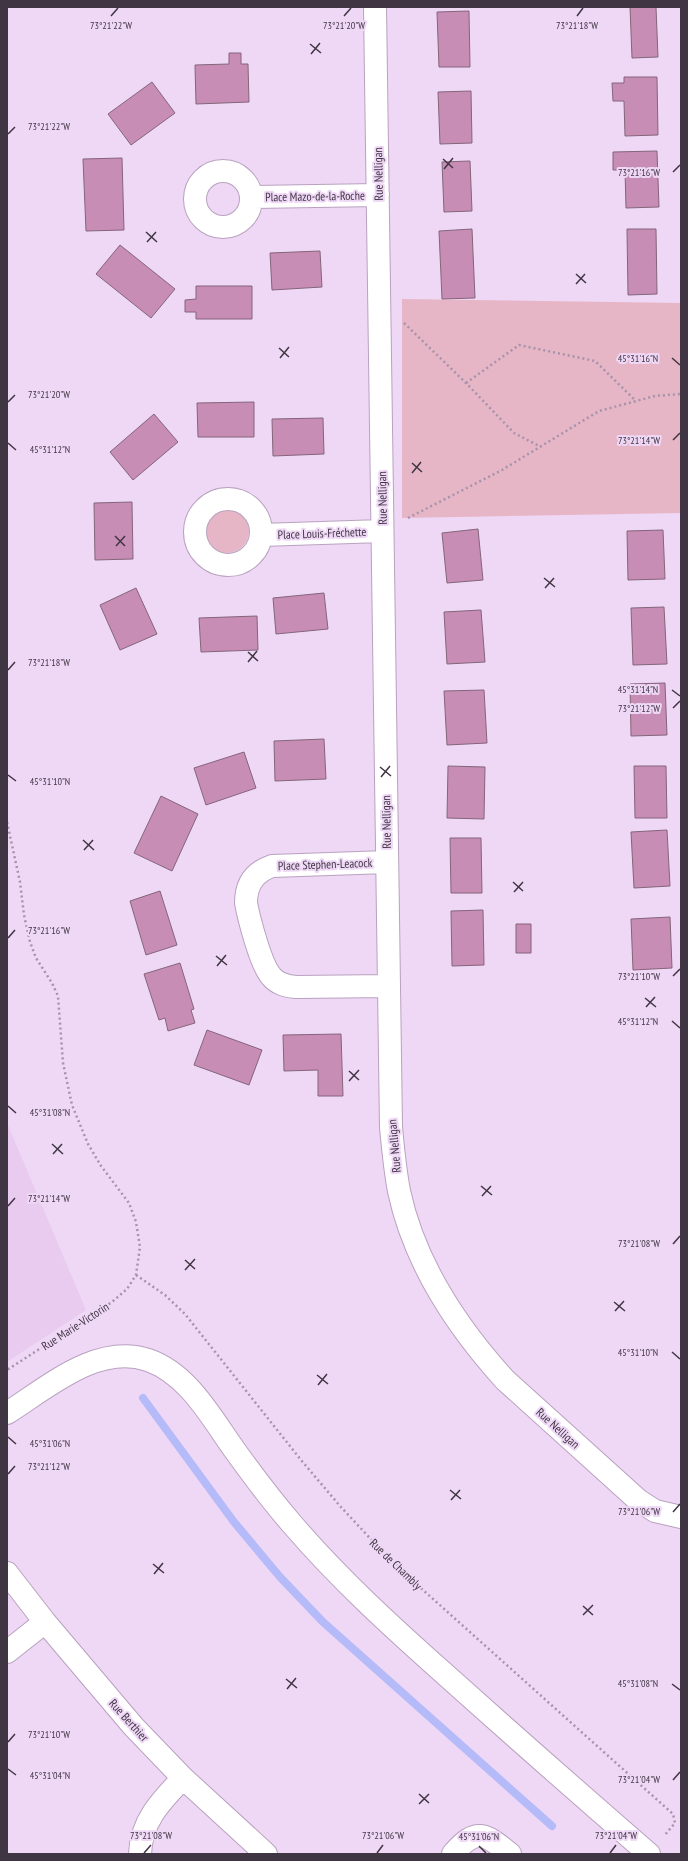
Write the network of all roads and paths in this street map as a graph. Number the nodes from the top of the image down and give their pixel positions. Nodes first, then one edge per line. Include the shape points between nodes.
1 (375, 7) edge
2 (378, 195) junction
3 (251, 197) dead end
4 (380, 299) junction
5 (466, 383) junction
6 (681, 394) edge
7 (637, 401) junction
8 (539, 446) junction
9 (382, 531) junction
10 (261, 535) dead end
11 (7, 822) edge
12 (387, 862) junction
13 (389, 986) junction
14 (136, 1275) junction
15 (7, 1370) edge
16 (7, 1413) edge
17 (681, 1517) edge
18 (7, 1573) edge
19 (45, 1622) junction
20 (7, 1652) edge
21 (183, 1778) junction
22 (671, 1829) dead end
23 (140, 1854) edge
24 (266, 1854) edge
25 (453, 1854) edge
26 (510, 1854) edge
27 (649, 1854) edge

1 - 2 street, Rue Nelligan
2 - 3 street, Place Mazo-de-la-Roche
2 - 4 street, Rue Nelligan
4 - 5 path
4 - 9 street, Rue Nelligan
5 - 7 path via 519,345 595,361
5 - 8 path via 514,433
6 - 7 path via 655,396
7 - 8 path via 599,411
8 - 9 path via 502,470
9 - 10 street, Place Louis-Fréchette
9 - 12 street, Rue Nelligan
11 - 14 path via 30,942 36,958 58,996 63,1063 72,1105 94,1155 133,1212 140,1247
12 - 13 street, Rue Nelligan
12 - 13 street, Place Stephen-Leacock via 272,866 259,872 250,882 246,903 264,963 271,976 282,984 296,987
13 - 17 street, Rue Nelligan via 391,1127 395,1171 412,1234 438,1290 467,1335 505,1380 646,1506 665,1515
14 - 15 path, Rue Marie-Victorin via 128,1289 112,1302
14 - 22 path, Rue de Chambly via 165,1295 184,1314 297,1455 381,1550 659,1800 674,1816 675,1823
16 - 27 street via 89,1363 123,1356 146,1359 167,1369 185,1383 291,1524 377,1613
18 - 19 street, Rue Berthier
19 - 20 street
19 - 21 street, Rue Berthier via 133,1726
21 - 23 street via 162,1799 150,1816 142,1835
21 - 24 street, Rue Berthier
25 - 26 street via 466,1840 478,1836 490,1838

